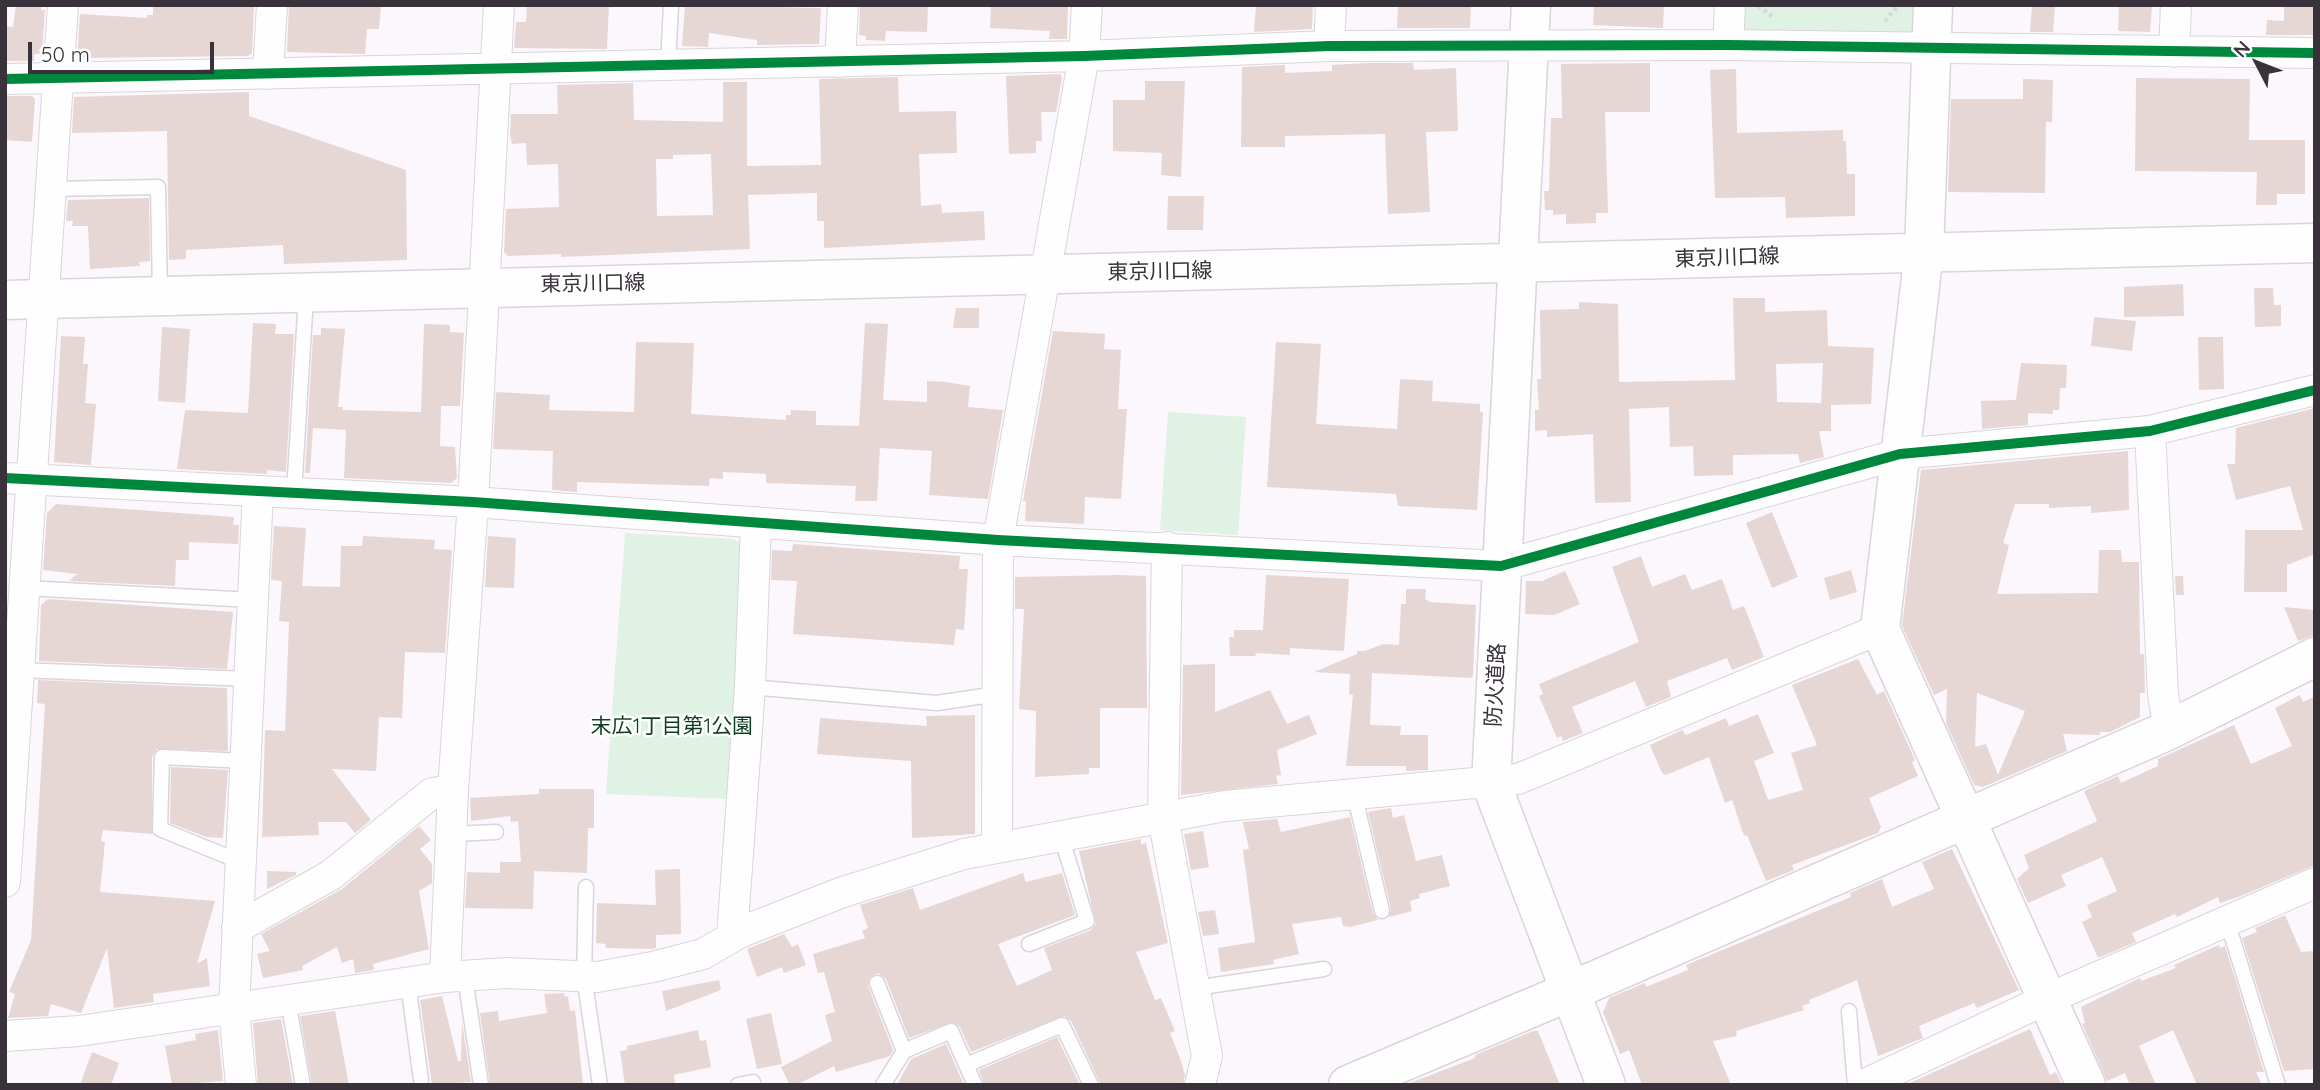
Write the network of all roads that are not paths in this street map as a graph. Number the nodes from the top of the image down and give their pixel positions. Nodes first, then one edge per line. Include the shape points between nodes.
1 (63, 5) edge
2 (272, 5) edge
3 (499, 5) edge
4 (671, 5) edge
5 (843, 5) edge
6 (1087, 5) edge
7 (1331, 5) edge
8 (1531, 5) edge
9 (1730, 5) edge
10 (1933, 5) edge
11 (2176, 5) edge
12 (1529, 45) junction
13 (1728, 46) junction
14 (1329, 47) junction
15 (1931, 50) junction
16 (2174, 52) junction
17 (2315, 53) edge
18 (1084, 56) junction
19 (840, 62) junction
20 (668, 65) junction
21 (496, 69) junction
22 (268, 74) junction
23 (57, 78) junction
24 (5, 79) edge
25 (50, 189) junction
26 (2315, 243) edge
27 (1924, 252) junction
28 (1519, 264) junction
29 (1044, 275) junction
30 (482, 287) junction
31 (306, 293) junction
32 (160, 294) junction
33 (5, 300) edge
34 (45, 301) junction
35 (2315, 390) edge
36 (2150, 431) junction
37 (1900, 454) junction
38 (19, 479) edge
39 (258, 491) junction
40 (294, 493) junction
41 (472, 502) junction
42 (756, 522) junction
43 (998, 540) junction
44 (1167, 547) junction
45 (1501, 566) junction
46 (25, 588) junction
47 (253, 600) junction
48 (1880, 629) junction
49 (2315, 657) edge
50 (19, 670) junction
51 (249, 679) junction
52 (750, 687) junction
53 (997, 694) junction
54 (2169, 730) junction
55 (246, 761) junction
56 (1491, 783) junction
57 (453, 790) junction
58 (1354, 793) junction
59 (1163, 817) junction
60 (1966, 819) junction
61 (496, 832) dead end
62 (452, 834) junction
63 (1061, 836) junction
64 (997, 848) junction
65 (241, 862) junction
66 (5, 882) edge
67 (2315, 883) edge
68 (586, 887) dead end
69 (1381, 911) dead end
70 (2227, 921) junction
71 (237, 928) junction
72 (732, 937) junction
73 (1029, 944) dead end
74 (1324, 969) dead end
75 (584, 976) junction
76 (455, 977) junction
77 (408, 983) junction
78 (877, 983) dead end
79 (1195, 988) junction
80 (1571, 991) junction
81 (2047, 999) junction
82 (288, 1001) junction
83 (234, 1009) junction
84 (1849, 1011) dead end
85 (5, 1036) edge
86 (904, 1051) junction
87 (967, 1065) junction
88 (421, 1080) dead end
89 (1869, 1083) edge
90 (241, 1085) edge
91 (303, 1085) edge
92 (481, 1085) edge
93 (600, 1085) edge
94 (883, 1085) edge
95 (975, 1085) edge
96 (1091, 1085) edge
97 (1200, 1085) edge
98 (1348, 1085) edge
99 (1606, 1085) edge
100 (2085, 1085) edge
101 (2278, 1085) edge

1 - 23 street
2 - 22 street
3 - 21 street
4 - 20 lane
5 - 19 street
6 - 18 street
7 - 14 street
8 - 12 street, 防火道路
9 - 13 street
10 - 15 street
11 - 16 street
12 - 13 street
12 - 14 street
12 - 28 street, 防火道路
13 - 15 street
14 - 18 street
15 - 16 street
15 - 27 street
16 - 17 street
18 - 19 street
18 - 29 street
19 - 20 street
20 - 21 street
21 - 22 street
21 - 30 street
22 - 23 street
23 - 24 street
23 - 25 street
25 - 32 lane via 158,187
25 - 34 street
26 - 27 street, 東京川口線
27 - 28 street, 東京川口線
27 - 37 street
28 - 29 street, 東京川口線
28 - 45 street, 防火道路
29 - 30 street, 東京川口線
29 - 43 street
30 - 31 street, 東京川口線
30 - 41 street
31 - 32 street, 東京川口線
31 - 40 lane
32 - 34 street, 東京川口線
33 - 34 street, 東京川口線
34 - 38 street
35 - 36 street
36 - 37 street
36 - 54 street via 2163,694
37 - 45 street
37 - 48 street
38 - 39 street
38 - 46 street
39 - 40 street
39 - 47 street
40 - 41 street
41 - 42 street
41 - 57 street
42 - 43 street
42 - 52 street
43 - 44 street
43 - 53 street
44 - 45 street
44 - 59 street
45 - 56 street, 防火道路
46 - 47 lane
46 - 50 street
47 - 51 street
48 - 56 street via 1518,779
48 - 60 street
49 - 54 street
50 - 51 lane
50 - 66 street
51 - 55 street
52 - 53 lane via 937,703
52 - 72 street
53 - 64 street
54 - 60 street
55 - 65 street
55 - 65 lane via 162,757 160,828
56 - 58 street
56 - 80 street, 防火道路
57 - 62 street
57 - 71 street via 432,793 331,875
58 - 59 street
58 - 69 lane
59 - 63 street
59 - 79 street
60 - 80 street
60 - 81 street
61 - 62 lane
62 - 76 street
63 - 64 street
63 - 73 lane via 1087,921
64 - 72 street via 843,892
65 - 71 street
67 - 70 street
68 - 75 lane
70 - 81 street
70 - 101 lane
71 - 83 street
72 - 75 street via 703,954 653,967
74 - 79 lane
75 - 76 street via 508,973
75 - 93 lane
76 - 77 street
76 - 92 lane
77 - 82 street
77 - 88 lane
78 - 86 lane
79 - 97 street via 1207,1056
80 - 98 street
80 - 99 street, 防火道路
81 - 89 street
81 - 100 street
82 - 83 street
82 - 91 lane
83 - 85 street via 79,1031
83 - 90 street
84 - 89 lane
86 - 87 lane via 951,1031
86 - 94 lane
87 - 95 lane
87 - 96 lane via 1062,1025

